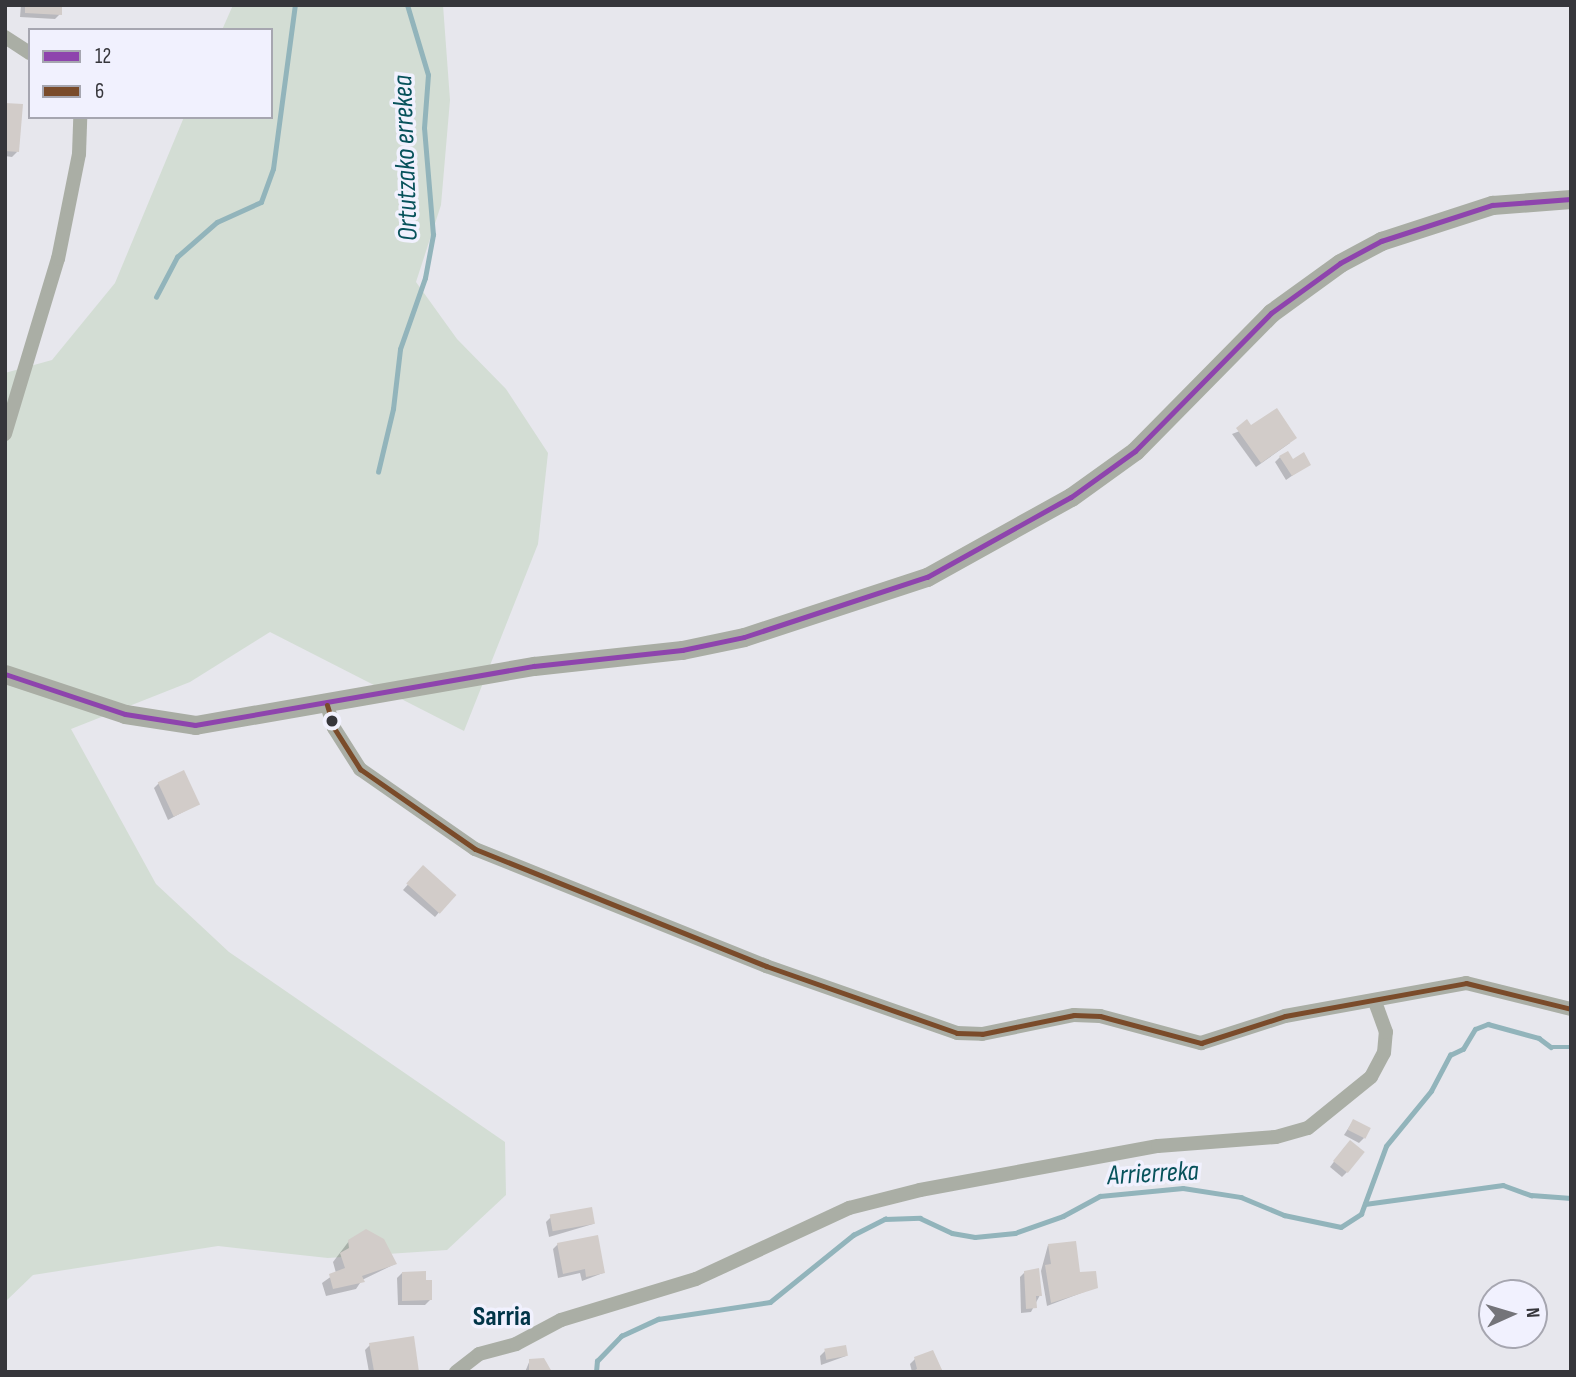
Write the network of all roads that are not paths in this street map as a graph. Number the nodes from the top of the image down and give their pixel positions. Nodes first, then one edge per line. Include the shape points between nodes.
1 (5, 37) edge
2 (28, 52) edge
3 (80, 119) edge
4 (1571, 199) edge
5 (5, 434) edge
6 (5, 674) edge
7 (327, 705) junction
8 (1376, 1001) junction
9 (1571, 1009) edge
10 (456, 1372) edge

1 - 2 street
3 - 5 street via 79,153 58,259
4 - 7 street via 1464,212 1381,240 1340,262 1271,313 1142,444 1101,478 963,560 917,581 707,646 534,666
6 - 7 street via 124,714 169,724 230,721
7 - 8 street via 334,728 360,769 475,849 766,965 957,1033 982,1034 1074,1016 1100,1016 1201,1043 1284,1016
8 - 9 street via 1466,983
8 - 10 street via 1386,1032 1384,1053 1371,1077 1308,1128 1276,1137 1158,1146 849,1208 696,1279 561,1321 516,1344 479,1354

